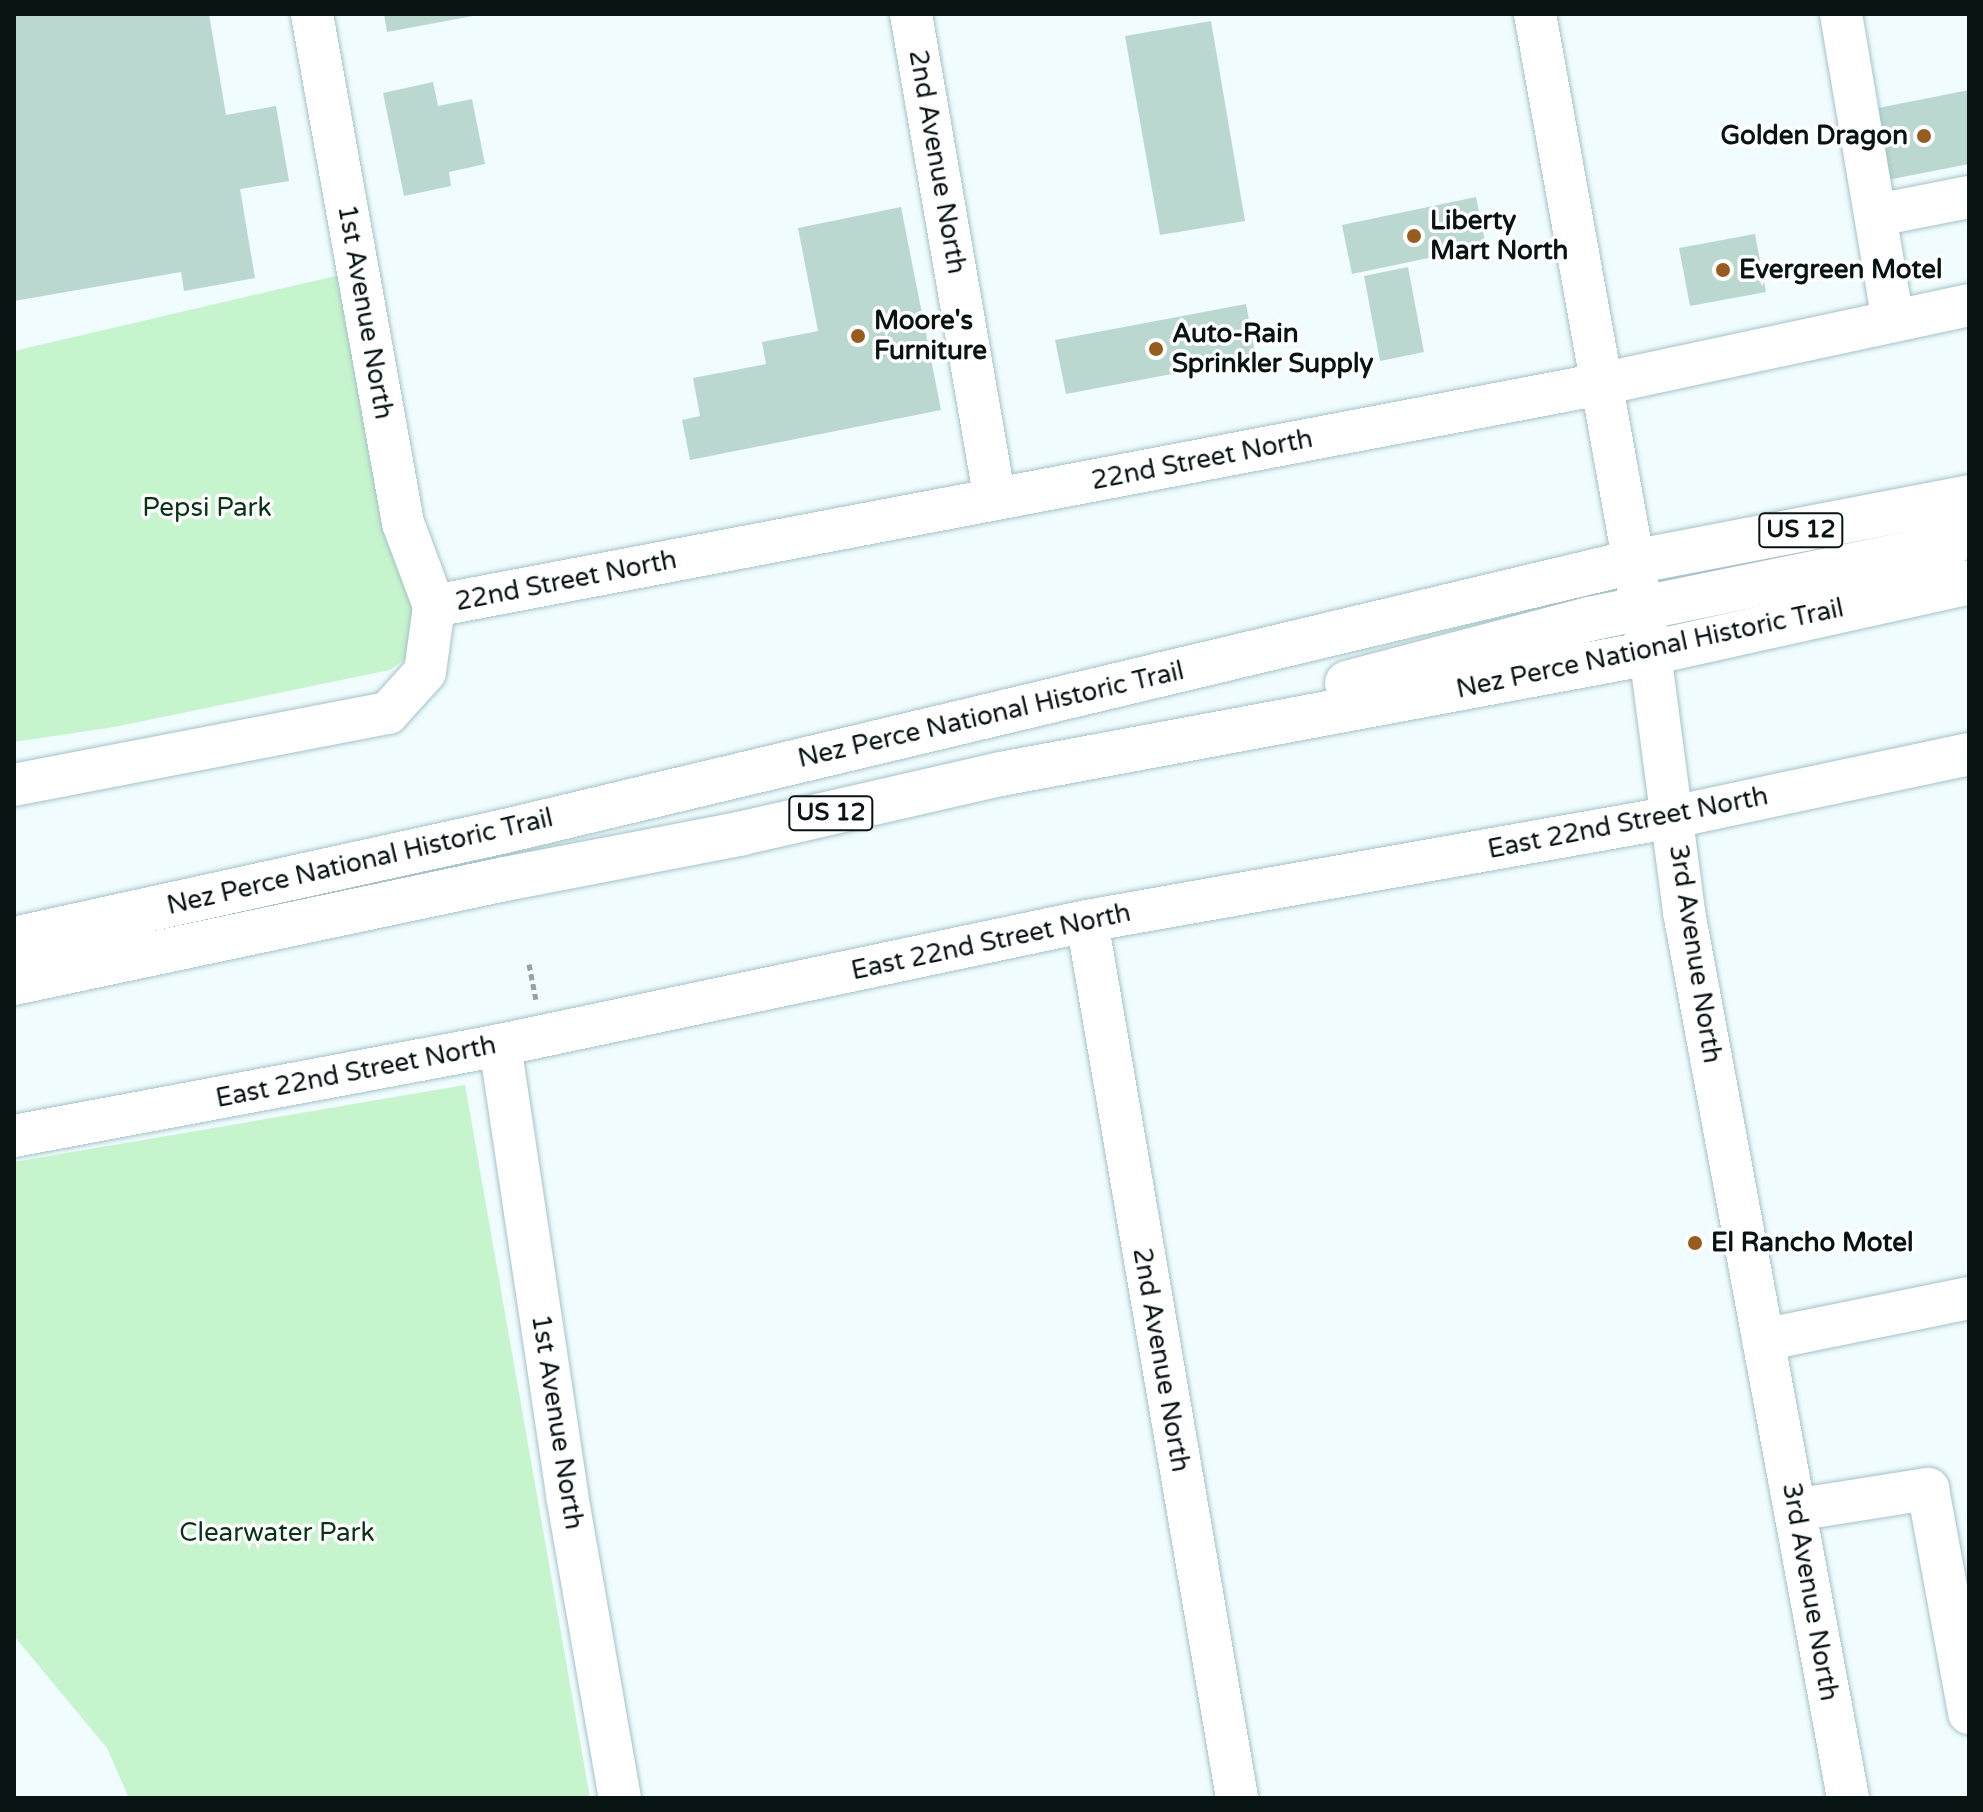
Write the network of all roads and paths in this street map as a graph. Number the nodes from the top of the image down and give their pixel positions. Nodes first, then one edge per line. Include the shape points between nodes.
1 (312, 14) edge
2 (911, 14) edge
3 (1535, 14) edge
4 (1841, 14) edge
5 (1969, 197) edge
6 (1877, 215) junction
7 (1969, 305) edge
8 (1893, 321) junction
9 (1601, 384) junction
10 (1969, 497) edge
11 (995, 499) junction
12 (1969, 534) edge
13 (1633, 562) junction
14 (1969, 582) edge
15 (434, 606) junction
16 (1641, 607) junction
17 (1650, 653) junction
18 (1969, 754) edge
19 (1001, 774) junction
20 (14, 785) edge
21 (1673, 817) junction
22 (1087, 921) junction
23 (14, 939) edge
24 (529, 964) dead end
25 (14, 983) edge
26 (537, 1002) dead end
27 (500, 1045) junction
28 (14, 1136) edge
29 (1969, 1298) edge
30 (1763, 1340) junction
31 (1795, 1510) junction
32 (1969, 1713) edge
33 (620, 1798) edge
34 (1237, 1798) edge
35 (1848, 1798) edge

1 - 15 street, 1st Avenue North via 403,523
2 - 11 street, 2nd Avenue North
3 - 9 street, 3rd Avenue North
4 - 6 street
5 - 6 street
6 - 8 street
7 - 8 street, 22nd Street North
8 - 9 street, 22nd Street North
9 - 11 street, 22nd Street North
9 - 13 street, 3rd Avenue North
10 - 13 highway, Nez Perce National Historic Trail / US 12
11 - 15 street, 22nd Street North
12 - 16 highway via 1944,546
13 - 16 street, 3rd Avenue North
13 - 23 highway, Nez Perce National Historic Trail / US 12 via 501,832
14 - 17 highway, Nez Perce National Historic Trail / US 12
15 - 20 street via 425,672 388,713
16 - 17 street, 3rd Avenue North
16 - 19 highway
17 - 19 highway, Nez Perce National Historic Trail / US 12
17 - 21 street, 3rd Avenue North
18 - 21 street, East 22nd Street North
19 - 25 highway, Nez Perce National Historic Trail / US 12 via 743,833
21 - 22 street, East 22nd Street North
21 - 30 street, 3rd Avenue North via 1684,912
22 - 27 street, East 22nd Street North
22 - 34 street, 2nd Avenue North
24 - 26 path
27 - 28 street, East 22nd Street North
27 - 33 street, 1st Avenue North via 567,1495
29 - 30 street
30 - 31 street, 3rd Avenue North
31 - 32 street via 1928,1489
31 - 35 street, 3rd Avenue North

